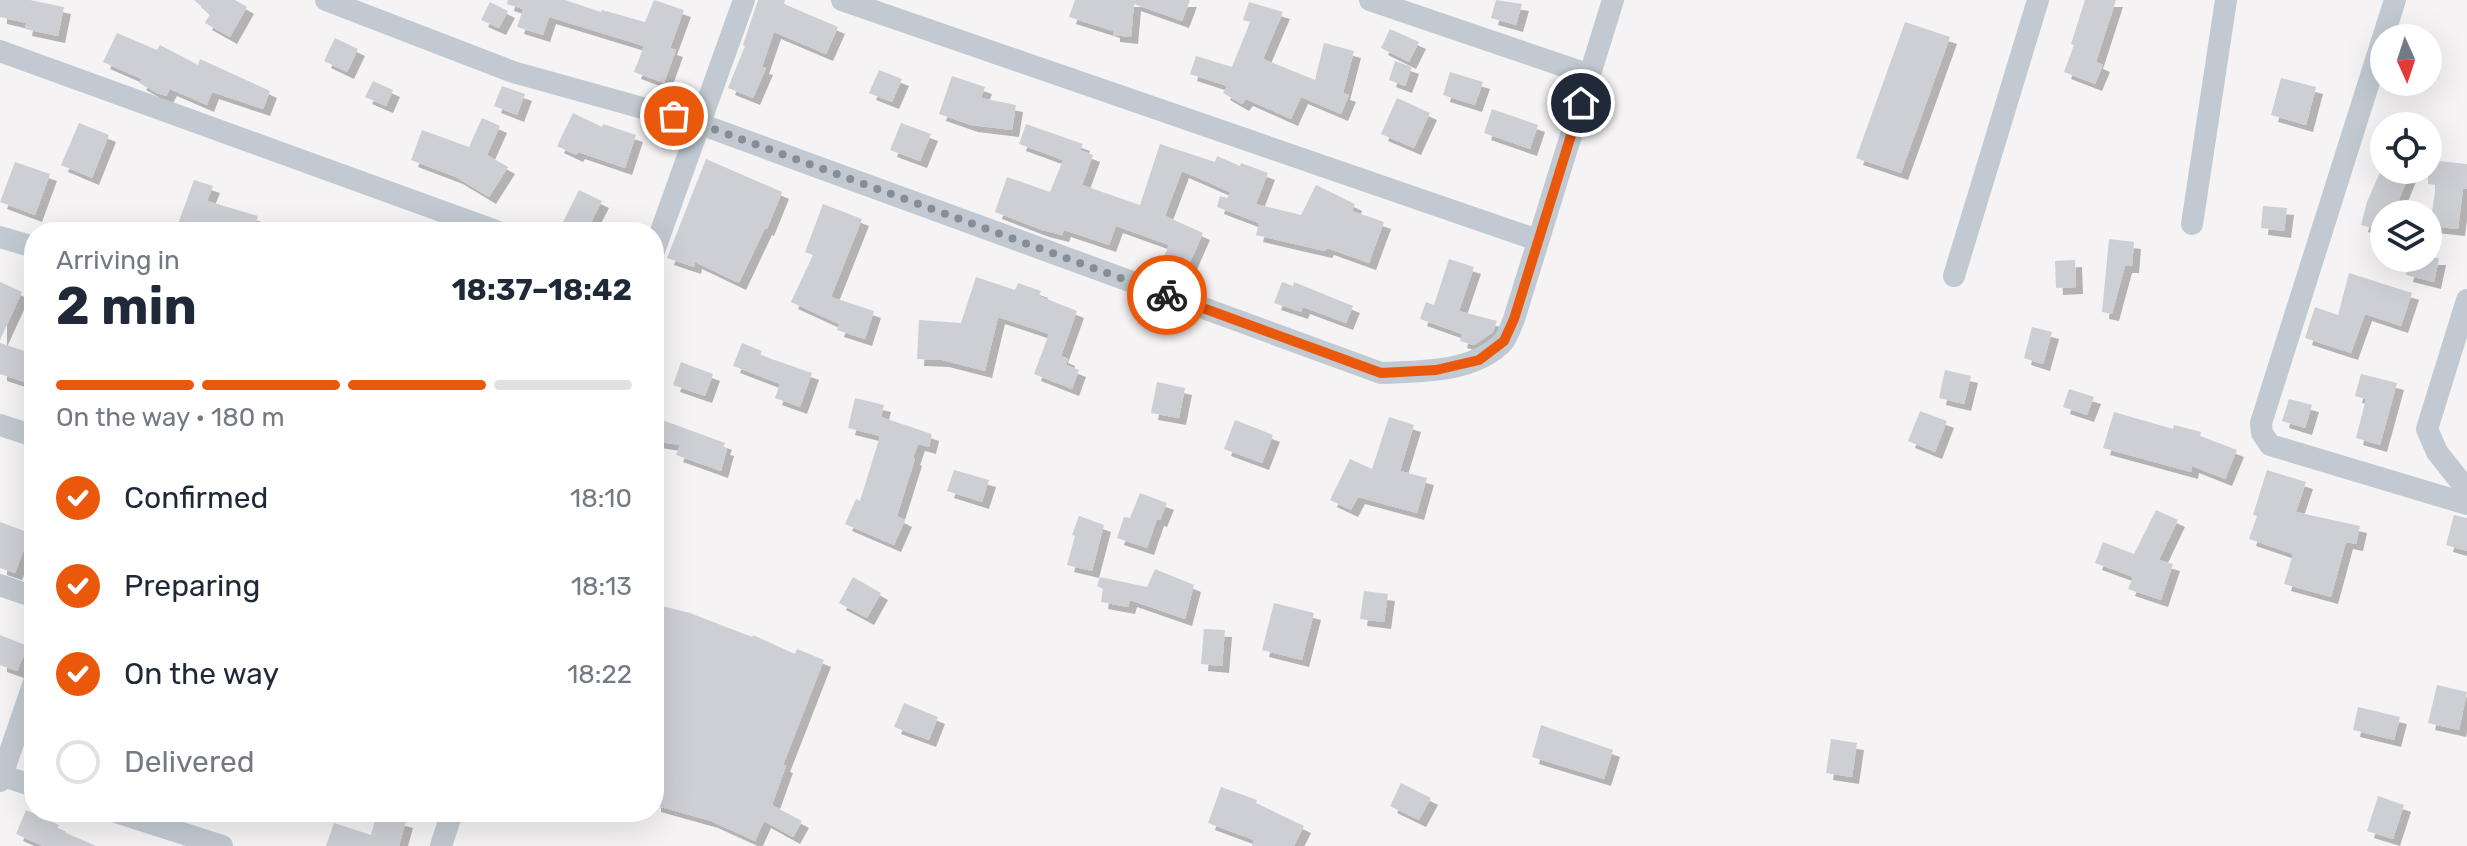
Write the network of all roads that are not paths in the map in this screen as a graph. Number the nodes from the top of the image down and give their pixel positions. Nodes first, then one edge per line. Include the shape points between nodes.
1 (326, 0) edge
2 (744, 0) edge
3 (842, 0) edge
4 (1370, 0) edge
5 (1613, 0) edge
6 (2038, 0) edge
7 (2226, 0) edge
8 (2395, 0) edge
9 (0, 51) edge
10 (1590, 75) junction
11 (700, 124) junction
12 (471, 222) edge
13 (664, 223) edge
14 (2192, 224) dead end
15 (0, 237) edge
16 (1537, 240) junction
17 (24, 244) edge
18 (1954, 276) dead end
19 (2467, 300) edge
20 (0, 425) edge
21 (24, 433) edge
22 (2467, 490) edge
23 (2467, 504) edge
24 (0, 585) edge
25 (24, 593) edge
26 (24, 711) edge
27 (1, 777) edge
28 (24, 783) edge
29 (147, 822) edge
30 (449, 822) edge
31 (222, 846) edge
32 (441, 846) edge

1 - 11 street via 513,72
2 - 11 street
3 - 16 street
4 - 10 street
5 - 10 street
6 - 18 street
7 - 14 street
8 - 23 street via 2262,433 2270,445
9 - 12 street
10 - 16 street
11 - 13 street
11 - 16 street via 1381,373 1436,370 1479,360 1504,341
15 - 17 street
19 - 22 street via 2427,429 2437,452
20 - 21 street
24 - 25 street
26 - 27 street
27 - 28 street
29 - 31 street
30 - 32 street

